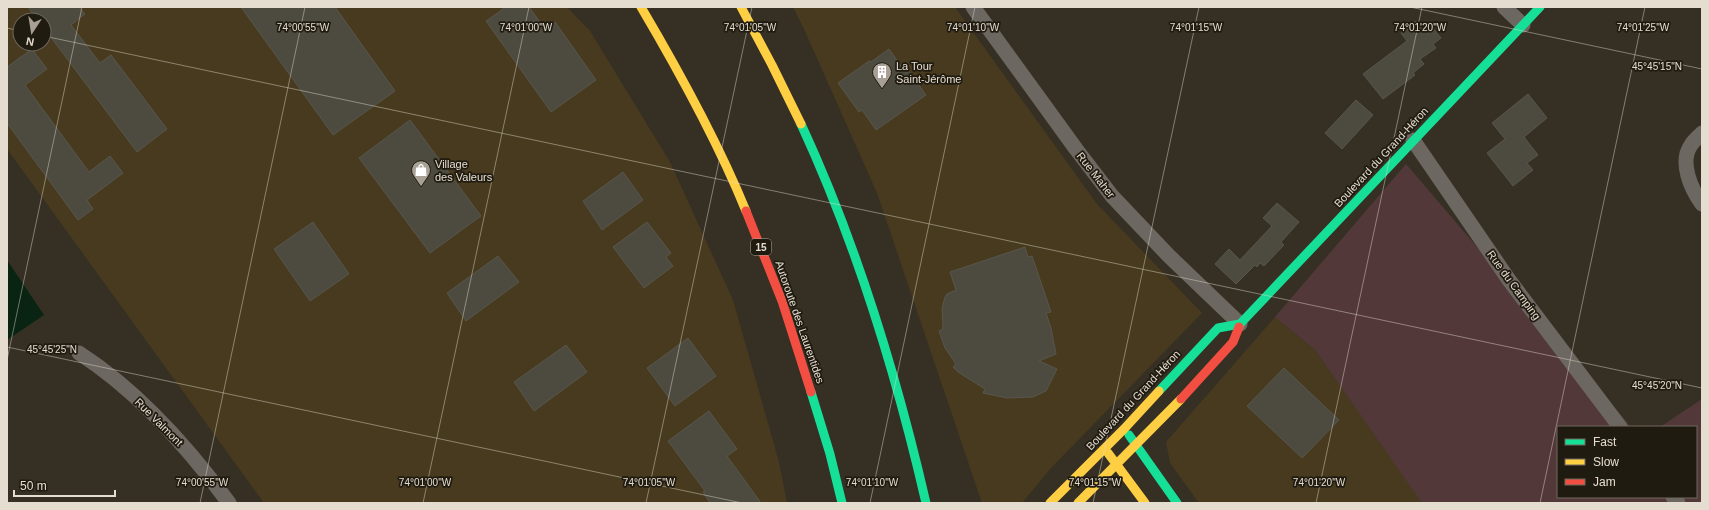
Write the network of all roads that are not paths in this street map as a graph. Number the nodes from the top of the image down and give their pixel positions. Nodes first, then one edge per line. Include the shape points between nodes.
1 (642, 7) edge
2 (741, 7) edge
3 (973, 7) edge
4 (1504, 7) edge
5 (1540, 7) edge
6 (1523, 24) junction
7 (1702, 133) edge
8 (1413, 140) junction
9 (1702, 204) edge
10 (1240, 324) junction
11 (78, 352) dead end
12 (1619, 426) edge
13 (1124, 429) junction
14 (1136, 446) junction
15 (1104, 448) junction
16 (1117, 464) junction
17 (229, 503) edge
18 (842, 503) edge
19 (926, 503) edge
20 (1050, 503) edge
21 (1078, 503) edge
22 (1145, 503) edge
23 (1177, 503) edge

1 - 18 main road, Autoroute des Laurentides / 15 via 712,136 761,247 806,373
2 - 19 main road via 791,104 854,254 894,378
3 - 10 street, Rue Maher via 1112,196 1168,255
4 - 6 street
5 - 6 main road, Boulevard du Grand-Héron
6 - 8 main road, Boulevard du Grand-Héron
7 - 9 street via 1690,145 1686,158 1689,179
8 - 10 main road, Boulevard du Grand-Héron
8 - 12 street, Rue du Camping via 1509,280
10 - 13 main road, Boulevard du Grand-Héron via 1218,328
10 - 14 main road, Boulevard du Grand-Héron via 1233,342
11 - 17 street, Rue Valmont via 103,368 146,408 190,453
13 - 14 main road
13 - 15 main road, Boulevard du Grand-Héron
14 - 16 main road, Boulevard du Grand-Héron
14 - 23 main road
15 - 16 main road
15 - 20 main road, Boulevard du Grand-Héron
16 - 21 main road, Boulevard du Grand-Héron
16 - 22 main road

